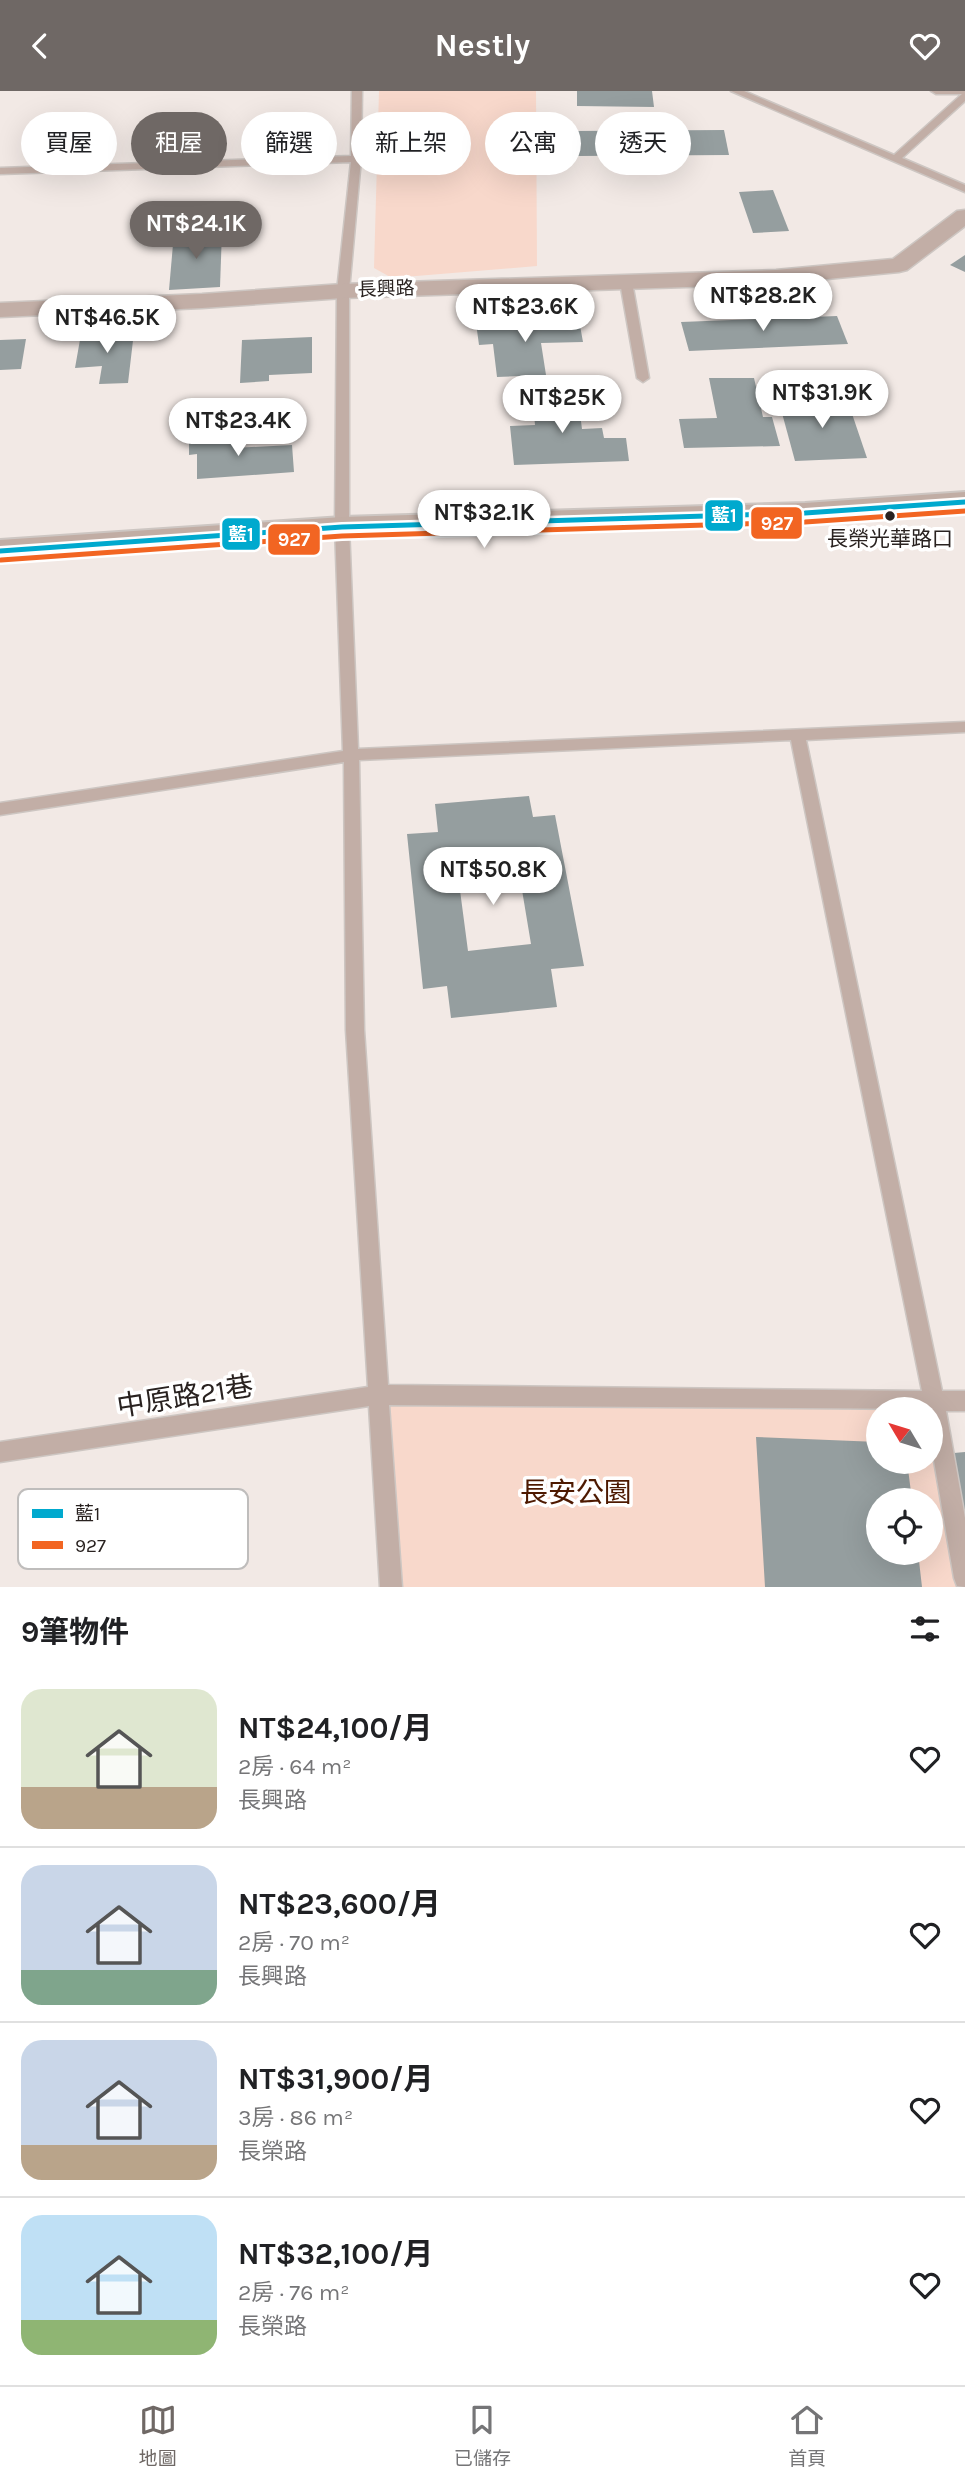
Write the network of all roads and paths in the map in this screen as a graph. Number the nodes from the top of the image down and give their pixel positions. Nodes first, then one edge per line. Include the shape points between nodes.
1 (357, 91) edge
2 (736, 91) edge
3 (936, 91) edge
4 (965, 94) edge
5 (357, 112) edge
6 (351, 159) edge
7 (895, 159) junction
8 (0, 171) edge
9 (354, 175) edge
10 (965, 189) edge
11 (965, 216) edge
12 (626, 282) junction
13 (343, 291) junction
14 (0, 310) edge
15 (643, 378) dead end
16 (965, 502) edge
17 (342, 527) junction
18 (0, 551) edge
19 (965, 727) edge
20 (797, 734) junction
21 (351, 755) junction
22 (0, 809) edge
23 (377, 1395) junction
24 (933, 1397) edge
25 (866, 1400) edge
26 (943, 1401) edge
27 (965, 1401) edge
28 (0, 1452) edge
29 (943, 1452) edge
30 (965, 1578) edge
31 (391, 1587) edge

1 - 5 lane
2 - 7 lane
3 - 4 lane
4 - 7 lane
6 - 8 lane
7 - 10 lane
9 - 13 lane
11 - 12 street, 長興路 via 899,265 776,277
12 - 13 street, 長興路
12 - 15 lane
13 - 14 street, 長興路
13 - 17 lane
16 - 17 street via 805,513
17 - 18 street
17 - 21 lane
19 - 20 lane
20 - 21 lane
20 - 24 lane
21 - 22 lane
21 - 23 lane via 355,1030
23 - 25 lane, 中原路21巷
23 - 28 lane, 中原路21巷
23 - 31 lane
26 - 27 lane, 中原路21巷
29 - 30 lane

